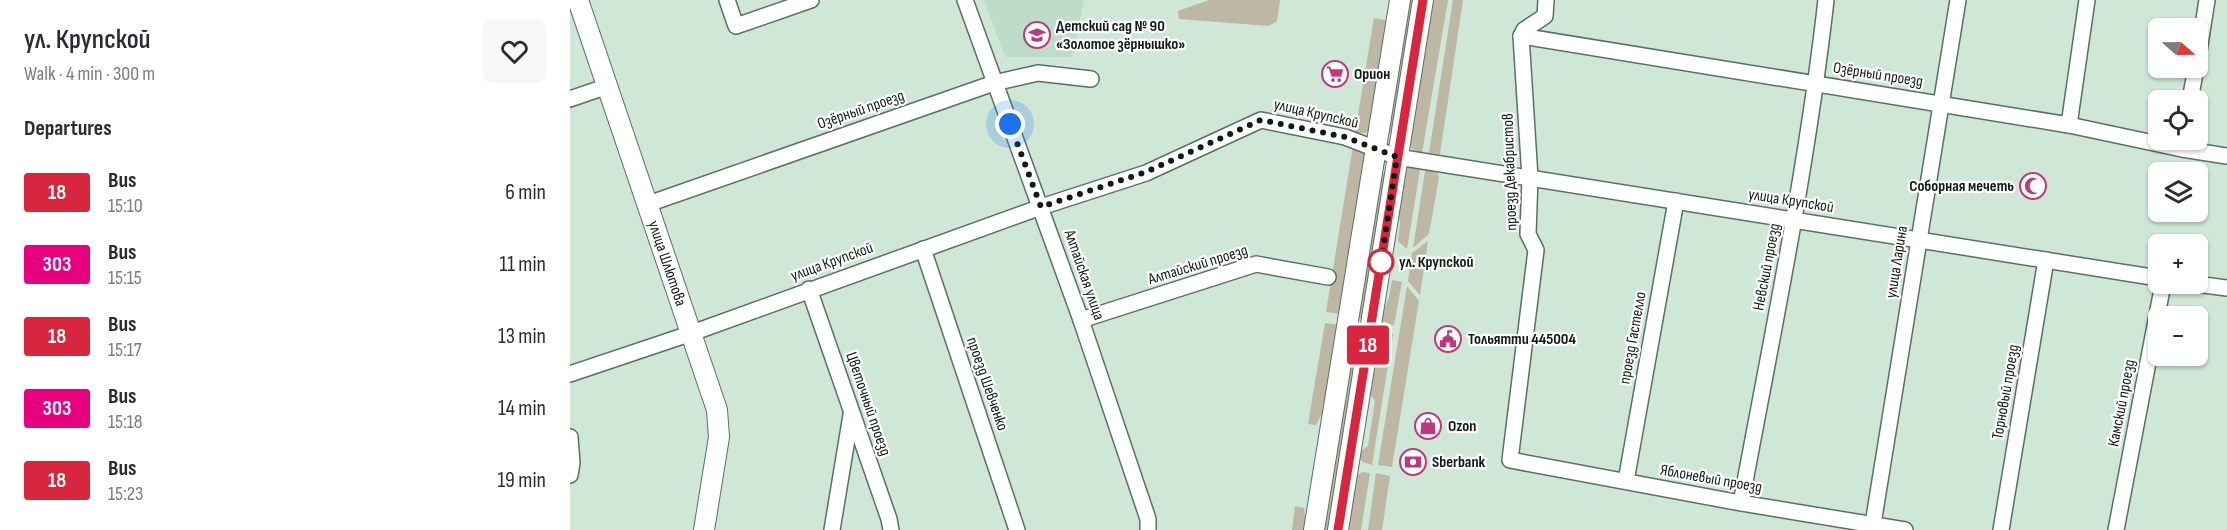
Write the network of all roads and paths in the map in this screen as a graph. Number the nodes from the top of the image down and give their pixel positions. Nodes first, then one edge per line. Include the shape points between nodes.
1 (578, 0) edge
2 (727, 0) edge
3 (811, 0) edge
4 (965, 0) edge
5 (1400, 0) edge
6 (1423, 0) edge
7 (1546, 0) edge
8 (1826, 0) edge
9 (1958, 0) edge
10 (2088, 0) edge
11 (2207, 0) edge
12 (2204, 18) edge
13 (1521, 36) junction
14 (1091, 78) dead end
15 (994, 83) junction
16 (1816, 84) junction
17 (608, 86) junction
18 (570, 99) edge
19 (1942, 104) junction
20 (2069, 126) junction
21 (2148, 138) edge
22 (1375, 149) junction
23 (2205, 150) edge
24 (2227, 156) edge
25 (1397, 157) junction
26 (1530, 178) junction
27 (1676, 201) junction
28 (648, 204) junction
29 (1041, 207) junction
30 (1794, 220) junction
31 (1919, 240) junction
32 (923, 249) junction
33 (2046, 260) junction
34 (2148, 276) edge
35 (1328, 277) dead end
36 (2208, 286) edge
37 (2227, 288) edge
38 (809, 290) junction
39 (2161, 294) edge
40 (1081, 320) junction
41 (692, 333) junction
42 (570, 374) edge
43 (852, 412) junction
44 (570, 437) edge
45 (1510, 460) joint
46 (570, 476) edge
47 (1626, 481) junction
48 (1741, 503) junction
49 (1872, 527) edge
50 (704, 530) edge
51 (832, 530) edge
52 (891, 530) edge
53 (1017, 530) edge
54 (1148, 530) edge
55 (1314, 530) edge
56 (1338, 530) edge
57 (1905, 530) edge
58 (2001, 530) edge
59 (2115, 530) edge

1 - 17 main road, улица Шлютова
2 - 3 street via 736,26
4 - 15 street, Алтайская улица
5 - 22 main road
6 - 25 main road
7 - 13 street via 1545,16
8 - 16 street, Невский проезд
9 - 19 street, улица Ларина
10 - 20 street
11 - 12 street
13 - 16 street, Озёрный проезд
13 - 26 street, проезд Декабристов
14 - 15 street, Озёрный проезд via 1038,73
15 - 28 street, Озёрный проезд
15 - 29 street, Алтайская улица
16 - 19 street, Озёрный проезд
16 - 30 street, Невский проезд
17 - 18 street
17 - 28 main road, улица Шлютова
19 - 20 street, Озёрный проезд
19 - 31 street, улица Ларина
20 - 21 street, Озёрный проезд
22 - 25 street, улица Крупской
22 - 29 street, улица Крупской via 1345,137 1261,120 1146,172
22 - 55 main road
23 - 24 street, Озёрный проезд
25 - 26 street, улица Крупской
25 - 56 main road
26 - 27 street, улица Крупской
26 - 45 street, проезд Декабристов via 1528,234 1536,250
27 - 30 street, улица Крупской
27 - 47 street, проезд Гастелло
28 - 41 main road, улица Шлютова
29 - 32 street, улица Крупской
29 - 40 street, Алтайская улица
30 - 31 street, улица Крупской
30 - 48 street, Невский проезд
31 - 33 street, улица Крупской
31 - 49 street, улица Ларина
32 - 38 street, улица Крупской
32 - 53 street, проезд Шевченко
33 - 34 street, улица Крупской
33 - 58 street, Торновый проезд
35 - 40 street, Алтайский проезд via 1256,264
36 - 37 street
38 - 41 street, улица Крупской
38 - 43 street, Цветочный проезд
39 - 59 street, Камский проезд
40 - 54 street, Алтайская улица via 1148,519
41 - 42 street, улица Крупской
41 - 50 main road, улица Шлютова via 719,422
43 - 51 street
43 - 52 street, Цветочный проезд
44 - 46 street
45 - 47 street, Яблоневый проезд
47 - 48 street, Яблоневый проезд
48 - 49 street, Яблоневый проезд
49 - 57 street, Яблоневый проезд

